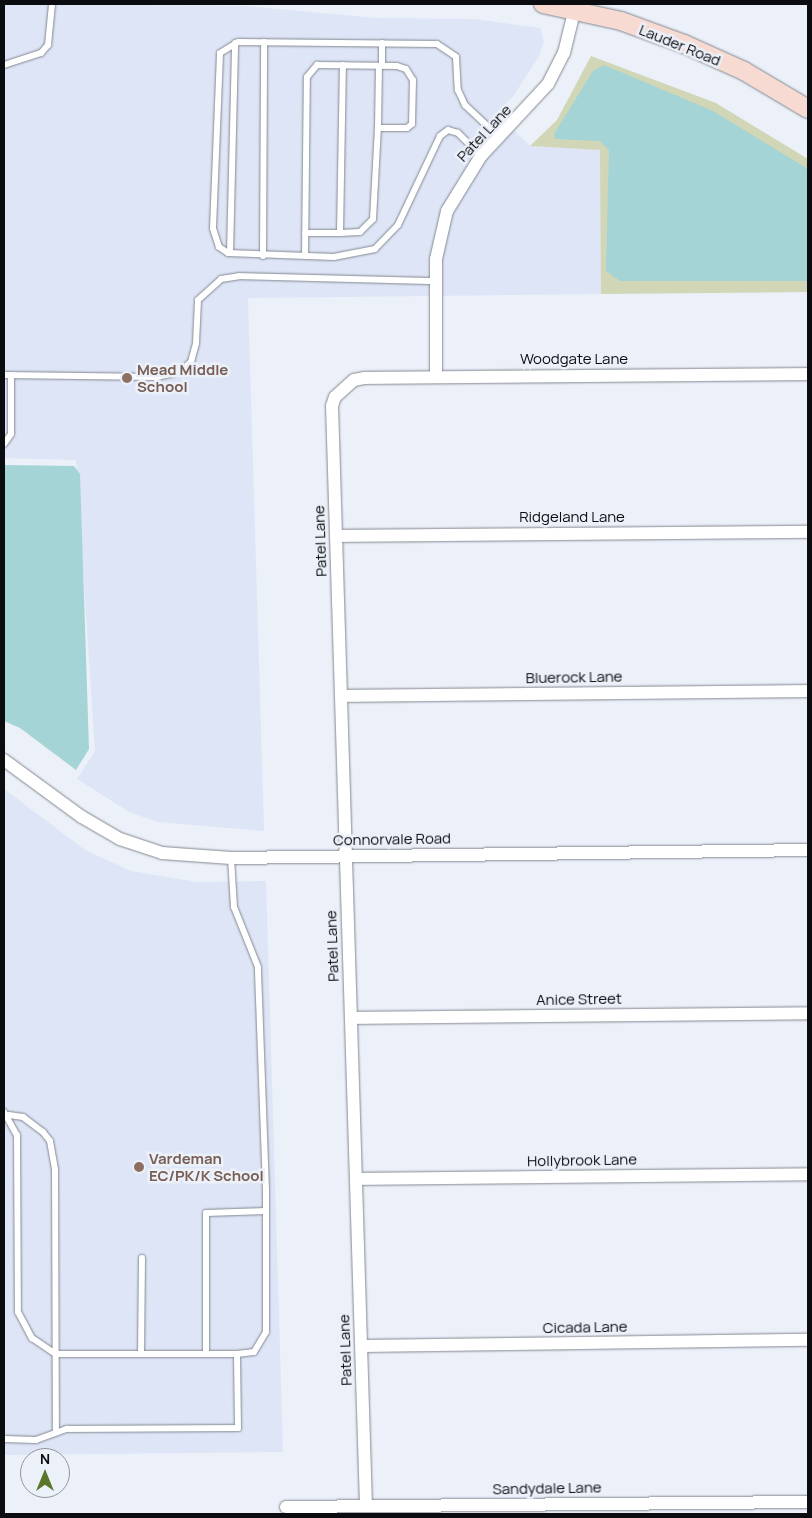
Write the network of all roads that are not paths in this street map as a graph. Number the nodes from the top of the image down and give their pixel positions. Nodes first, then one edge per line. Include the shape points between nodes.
1 (52, 4) edge
2 (543, 4) edge
3 (576, 7) edge
4 (264, 42) junction
5 (235, 43) junction
6 (382, 43) junction
7 (343, 65) junction
8 (4, 66) edge
9 (381, 66) junction
10 (808, 109) edge
11 (378, 128) junction
12 (500, 138) junction
13 (481, 156) junction
14 (305, 233) junction
15 (340, 234) junction
16 (230, 253) junction
17 (263, 256) junction
18 (305, 256) junction
19 (435, 281) junction
20 (808, 374) edge
21 (7, 375) edge
22 (436, 376) junction
23 (343, 388) joint
24 (4, 444) edge
25 (808, 532) edge
26 (336, 536) junction
27 (808, 691) edge
28 (341, 696) junction
29 (4, 760) edge
30 (808, 850) edge
31 (346, 856) junction
32 (231, 858) junction
33 (808, 1013) edge
34 (351, 1018) junction
35 (6, 1113) edge
36 (808, 1174) edge
37 (356, 1179) junction
38 (266, 1211) junction
39 (142, 1258) dead end
40 (808, 1340) edge
41 (362, 1346) junction
42 (56, 1354) junction
43 (140, 1354) junction
44 (206, 1354) junction
45 (237, 1354) junction
46 (56, 1432) junction
47 (4, 1439) edge
48 (808, 1502) edge
49 (366, 1506) junction
50 (286, 1507) dead end
51 (707, 1509) edge

1 - 8 lane via 48,45 41,53
2 - 3 main road, Lauder Road
3 - 10 main road, Lauder Road via 684,44 744,71
3 - 12 street, Patel Lane via 564,53 548,84
4 - 5 lane
4 - 6 lane
4 - 17 lane
5 - 16 lane
5 - 16 lane via 220,53 213,228 219,248
6 - 9 lane
6 - 12 lane via 436,44 448,49 456,57 458,90 466,105
7 - 9 lane
7 - 14 lane via 317,65 306,77
7 - 15 lane
9 - 11 lane
9 - 11 lane via 398,66 410,73 412,124
11 - 15 lane via 373,219 360,232
12 - 13 street, Patel Lane
13 - 18 lane via 458,133 448,130 426,159 398,225 374,249 334,257
13 - 19 street, Patel Lane via 447,212
14 - 15 lane
14 - 18 lane
16 - 17 lane
17 - 18 lane
19 - 21 lane via 239,276 220,279 198,300 196,343 191,362 179,372 156,377
19 - 22 street, Patel Lane
20 - 22 street, Woodgate Lane
21 - 24 lane via 10,434
22 - 23 street, Woodgate Lane via 364,378
23 - 26 street, Patel Lane via 332,406
25 - 26 street, Ridgeland Lane
26 - 28 street, Patel Lane
27 - 28 street, Bluerock Lane
28 - 31 street, Patel Lane
29 - 32 street, Connorvale Road via 120,839 162,853
30 - 31 street, Connorvale Road
31 - 32 street, Connorvale Road
31 - 34 street, Patel Lane
32 - 38 lane via 234,907 258,967
33 - 34 street, Anice Street
34 - 37 street, Patel Lane
35 - 42 lane via 16,1135 18,1312 32,1338
35 - 42 lane via 23,1117 50,1141 55,1170
36 - 37 street, Hollybrook Lane
37 - 41 street, Patel Lane
38 - 44 lane via 206,1213
38 - 45 lane via 266,1332 254,1352
39 - 43 lane
40 - 41 street, Cicada Lane
41 - 49 street, Patel Lane
42 - 43 lane
42 - 46 lane
43 - 44 lane
44 - 45 lane
45 - 46 lane via 238,1428 67,1428
46 - 47 lane via 36,1440
48 - 51 street, Sandydale Lane
49 - 50 street, Sandydale Lane
49 - 51 street, Sandydale Lane

